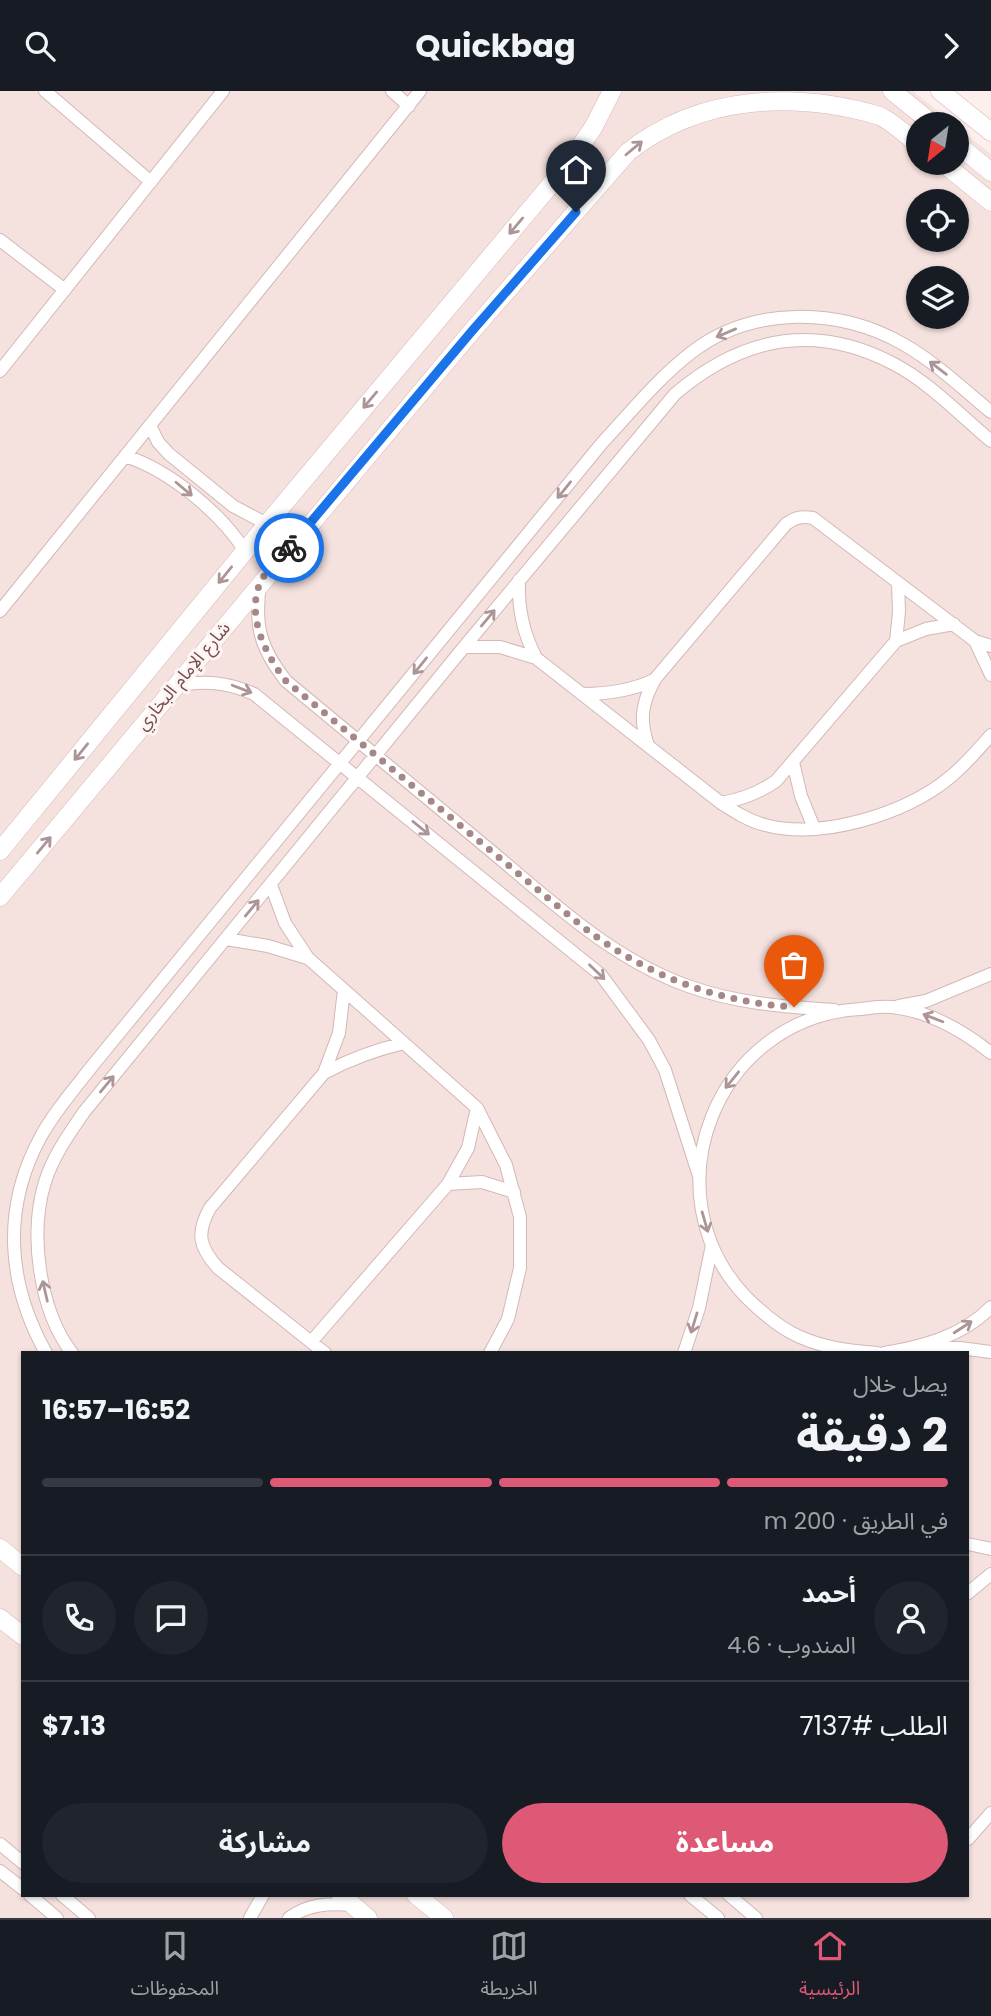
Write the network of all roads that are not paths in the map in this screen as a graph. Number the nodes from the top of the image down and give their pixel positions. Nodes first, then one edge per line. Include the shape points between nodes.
1 (44, 91) edge
2 (223, 91) edge
3 (392, 91) edge
4 (421, 91) edge
5 (612, 91) edge
6 (892, 91) edge
7 (940, 91) edge
8 (409, 106) junction
9 (918, 112) edge
10 (991, 132) edge
11 (906, 135) edge
12 (970, 155) edge
13 (991, 172) edge
14 (958, 175) edge
15 (151, 181) junction
16 (991, 202) edge
17 (0, 240) edge
18 (65, 290) junction
19 (0, 371) edge
20 (991, 412) edge
21 (150, 425) junction
22 (991, 441) edge
23 (125, 456) junction
24 (267, 524) junction
25 (245, 551) junction
26 (519, 580) junction
27 (261, 582) junction
28 (898, 583) junction
29 (0, 611) edge
30 (954, 624) junction
31 (896, 641) junction
32 (975, 641) junction
33 (991, 646) edge
34 (464, 647) junction
35 (536, 658) junction
36 (991, 675) edge
37 (655, 680) junction
38 (175, 686) junction
39 (582, 694) junction
40 (991, 735) edge
41 (358, 741) junction
42 (648, 745) junction
43 (376, 756) junction
44 (793, 762) junction
45 (341, 763) junction
46 (359, 777) junction
47 (722, 803) junction
48 (814, 828) junction
49 (0, 851) edge
50 (271, 885) junction
51 (0, 897) edge
52 (226, 939) junction
53 (308, 958) junction
54 (991, 974) edge
55 (344, 990) junction
56 (891, 1007) junction
57 (834, 1010) junction
58 (404, 1043) junction
59 (991, 1053) edge
60 (324, 1073) junction
61 (477, 1108) junction
62 (699, 1176) junction
63 (448, 1184) junction
64 (514, 1192) junction
65 (712, 1245) junction
66 (991, 1307) edge
67 (311, 1342) junction
68 (919, 1347) junction
69 (45, 1351) edge
70 (71, 1351) edge
71 (322, 1351) edge
72 (491, 1351) edge
73 (685, 1351) edge
74 (852, 1351) edge
75 (896, 1351) edge
76 (991, 1352) edge
77 (969, 1544) edge
78 (0, 1548) edge
79 (991, 1549) edge
80 (21, 1565) edge
81 (991, 1574) edge
82 (969, 1592) edge
83 (0, 1618) edge
84 (21, 1634) edge
85 (991, 1813) edge
86 (969, 1838) edge
87 (0, 1844) edge
88 (21, 1861) edge
89 (0, 1871) edge
90 (21, 1887) edge
91 (32, 1897) edge
92 (64, 1897) edge
93 (262, 1897) edge
94 (418, 1897) edge
95 (692, 1897) edge
96 (731, 1897) edge
97 (347, 1900) edge
98 (57, 1918) edge
99 (89, 1918) edge
100 (250, 1918) edge
101 (289, 1918) edge
102 (368, 1918) edge
103 (444, 1918) edge
104 (718, 1918) edge
105 (756, 1918) edge

1 - 15 street
2 - 15 street
3 - 8 street
4 - 8 street
5 -> 24 street, شارع الإمام البخاري via 568,164
6 - 9 street
7 - 10 street
8 - 21 street
27 -> 11 street, شارع الإمام البخاري via 628,152 653,133 708,105 738,97 800,93 851,102 882,116
12 - 13 street
14 - 16 street
15 - 18 street
17 - 18 street
18 - 19 street
20 -> 41 street via 902,344 843,321 781,318 721,335 670,370 602,443
21 - 23 street
21 - 24 street via 169,454 233,506
22 - 26 street via 917,380 861,349 823,341 754,347 717,363 675,394
23 -> 25 street via 164,473 223,522
23 - 29 street
24 - 25 street, شارع الإمام البخاري
25 -> 49 street, شارع الإمام البخاري
34 -> 26 street
26 - 35 street via 521,620
27 - 38 street, شارع الإمام البخاري
27 - 41 street via 256,608 259,635 270,660 286,681
28 - 30 street
28 - 31 street
28 - 37 street via 813,518 793,519
30 - 31 street
30 - 32 street
31 - 44 street
32 - 33 street
32 - 36 street
34 - 35 street via 500,647
34 - 43 street
35 - 39 street
37 - 39 street via 618,692
37 - 42 street via 642,711
38 -> 45 street via 215,682 254,694
51 -> 38 street, شارع الإمام البخاري
39 - 42 street
40 - 48 street via 950,778 912,801 870,818
41 - 43 street
41 - 45 street
42 - 47 street
43 - 46 street
43 - 57 street via 583,927 652,971 731,999
44 - 47 street via 760,792
44 - 48 street
45 - 46 street
45 - 69 street via 93,1065 41,1136 17,1198 14,1254 18,1287
46 - 50 street
46 -> 62 street via 601,975 649,1040 664,1070
47 - 48 street via 764,825
52 -> 50 street
50 - 53 street via 285,923
52 - 53 street
70 -> 52 street via 43,1291 38,1216 45,1182 84,1112
53 - 55 street
54 - 56 street via 926,1001
55 - 58 street
55 - 60 street via 339,1033
56 - 57 street
59 -> 56 street via 930,1016
57 -> 62 street via 791,1026 754,1053 724,1088 706,1130
58 - 60 street via 376,1049
58 - 61 street
60 - 67 street via 210,1208 202,1221 201,1236 205,1254 218,1268
61 - 63 street via 468,1148
61 - 64 street via 506,1165
62 -> 65 street via 702,1211
63 - 64 street via 482,1182
63 - 67 street
64 - 72 street via 522,1242 520,1268 508,1318
65 -> 73 street
65 - 74 street via 733,1282 762,1313 799,1336
68 -> 66 street via 955,1333
67 - 71 street
68 - 75 street
68 - 76 street
77 - 79 street
78 - 80 street
81 - 82 street
83 - 84 street
85 - 86 street
87 - 88 street
89 - 90 street
91 - 98 street
92 - 99 street
93 - 100 street
94 - 103 street
95 - 104 street
96 - 105 street
97 - 101 street via 314,1906
97 - 102 street

